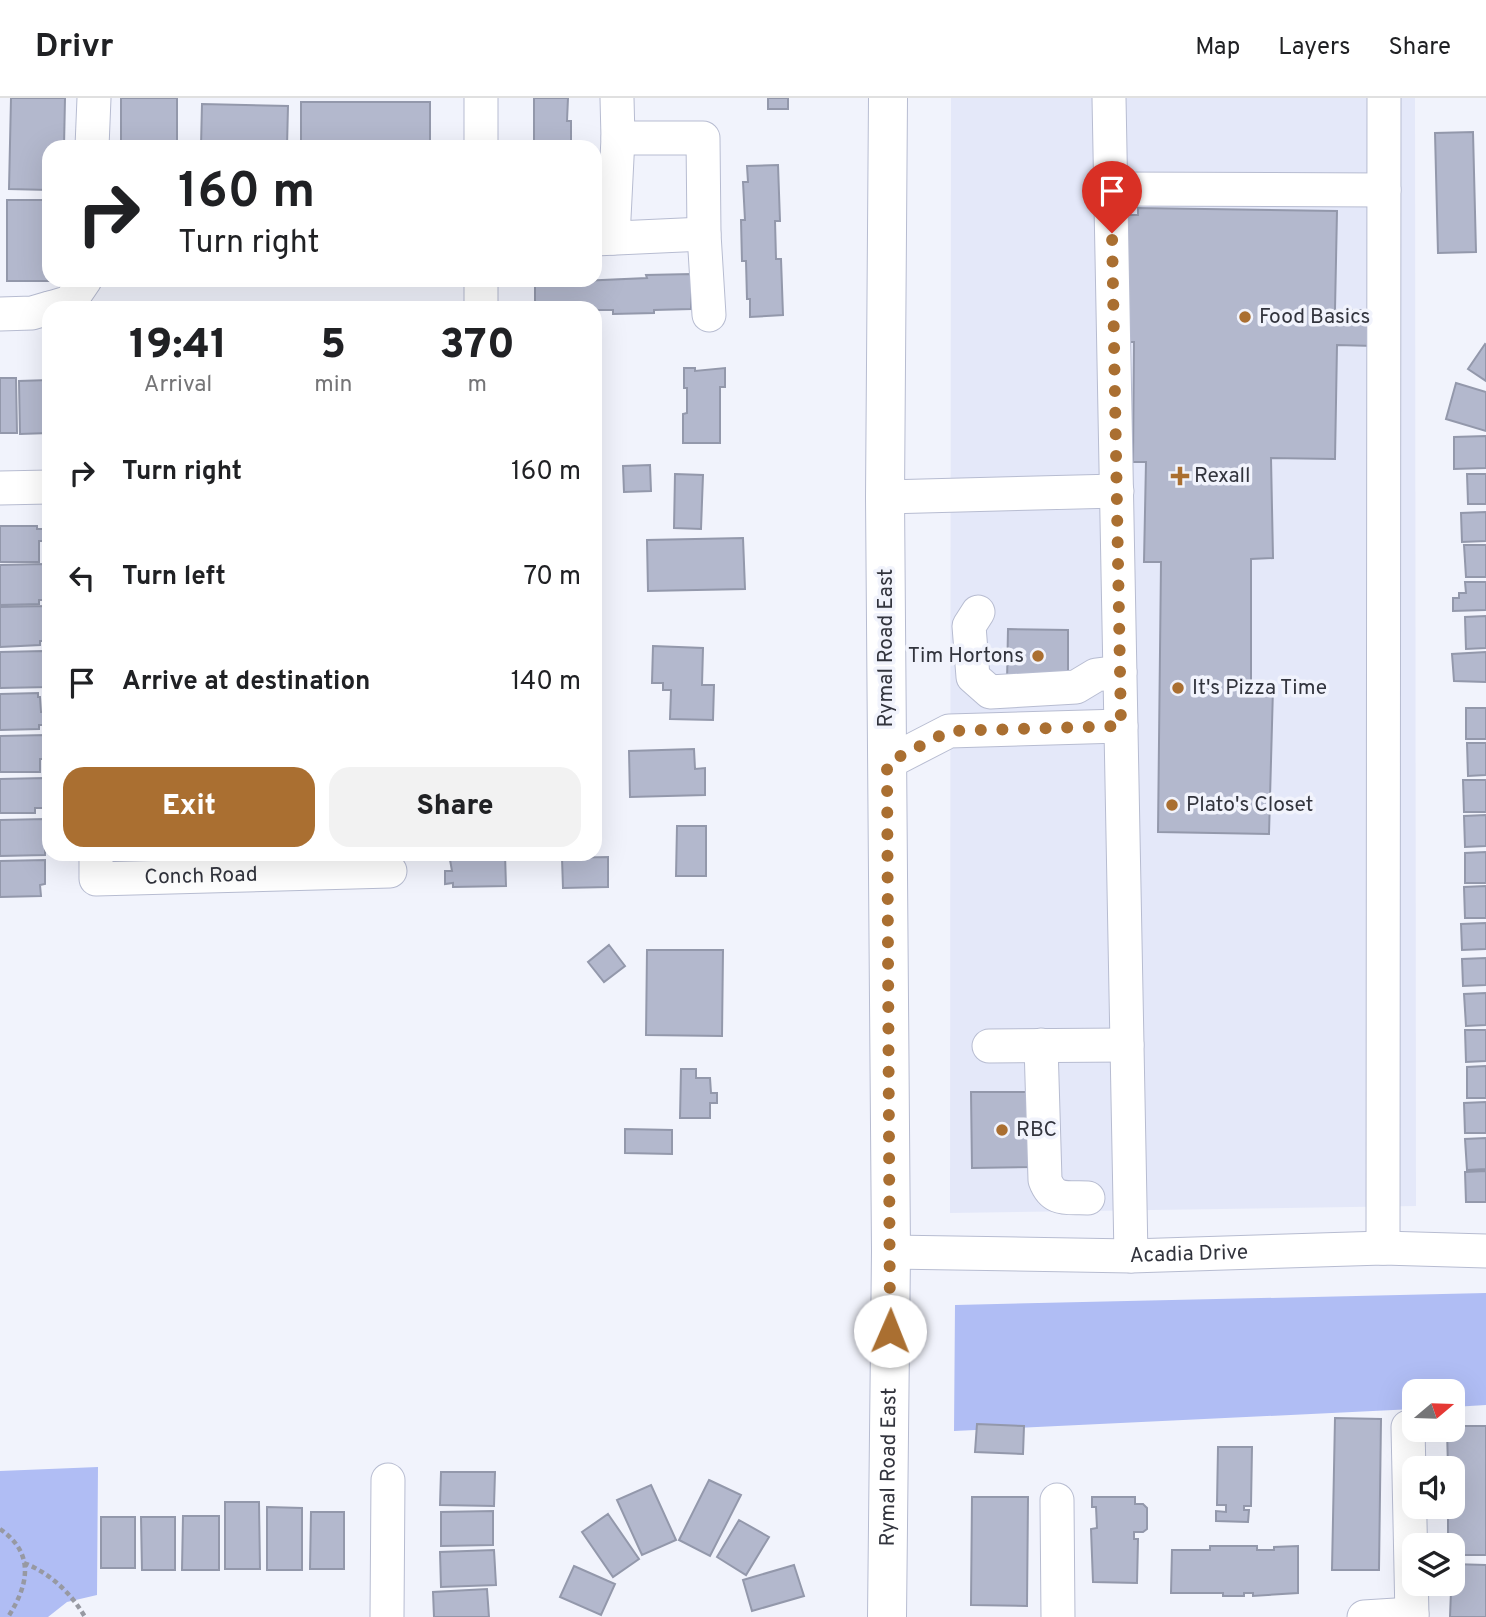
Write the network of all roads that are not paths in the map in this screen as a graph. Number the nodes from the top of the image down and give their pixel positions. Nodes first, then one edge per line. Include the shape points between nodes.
1 (94, 98) edge
2 (481, 98) edge
3 (617, 98) edge
4 (888, 98) edge
5 (1109, 98) edge
6 (1384, 98) edge
7 (618, 138) junction
8 (92, 140) edge
9 (481, 140) edge
10 (1111, 189) junction
11 (1384, 190) junction
12 (704, 234) junction
13 (604, 238) edge
14 (42, 310) edge
15 (0, 314) edge
16 (709, 315) dead end
17 (42, 487) edge
18 (0, 488) edge
19 (1117, 491) junction
20 (885, 497) junction
21 (978, 612) dead end
22 (1120, 672) junction
23 (1121, 726) junction
24 (887, 763) junction
25 (96, 867) edge
26 (390, 874) edge
27 (1041, 1045) junction
28 (1127, 1045) junction
29 (989, 1046) dead end
30 (1088, 1198) dead end
31 (1383, 1248) junction
32 (1486, 1251) edge
33 (891, 1252) junction
34 (1131, 1256) junction
35 (1408, 1442) edge
36 (388, 1480) dead end
37 (1057, 1500) dead end
38 (1412, 1616) edge
39 (387, 1617) edge
40 (887, 1617) edge
41 (1058, 1617) edge
42 (1364, 1617) edge

1 - 8 street
2 - 9 street
3 - 7 street
4 - 20 main road, Rymal Road East
5 - 10 street
6 - 11 street
7 - 12 street via 703,138
7 - 13 street
10 - 11 street
10 - 19 street
11 - 31 street
12 - 13 street
12 - 16 street
14 - 15 street
17 - 18 street
19 - 20 street
19 - 22 street
20 - 24 main road, Rymal Road East
21 - 22 street via 969,626 973,677 990,692 1076,687 1096,675
22 - 23 street
23 - 24 street via 949,731
23 - 28 street
24 - 33 main road, Rymal Road East
25 - 26 street, Conch Road
27 - 28 street
27 - 29 street
27 - 30 street via 1045,1180 1057,1197
28 - 34 street
31 - 32 street, Acadia Drive
31 - 34 street, Acadia Drive
33 - 34 street, Acadia Drive
33 - 40 main road, Rymal Road East
35 - 38 street
36 - 39 street
37 - 41 street
38 - 42 street

